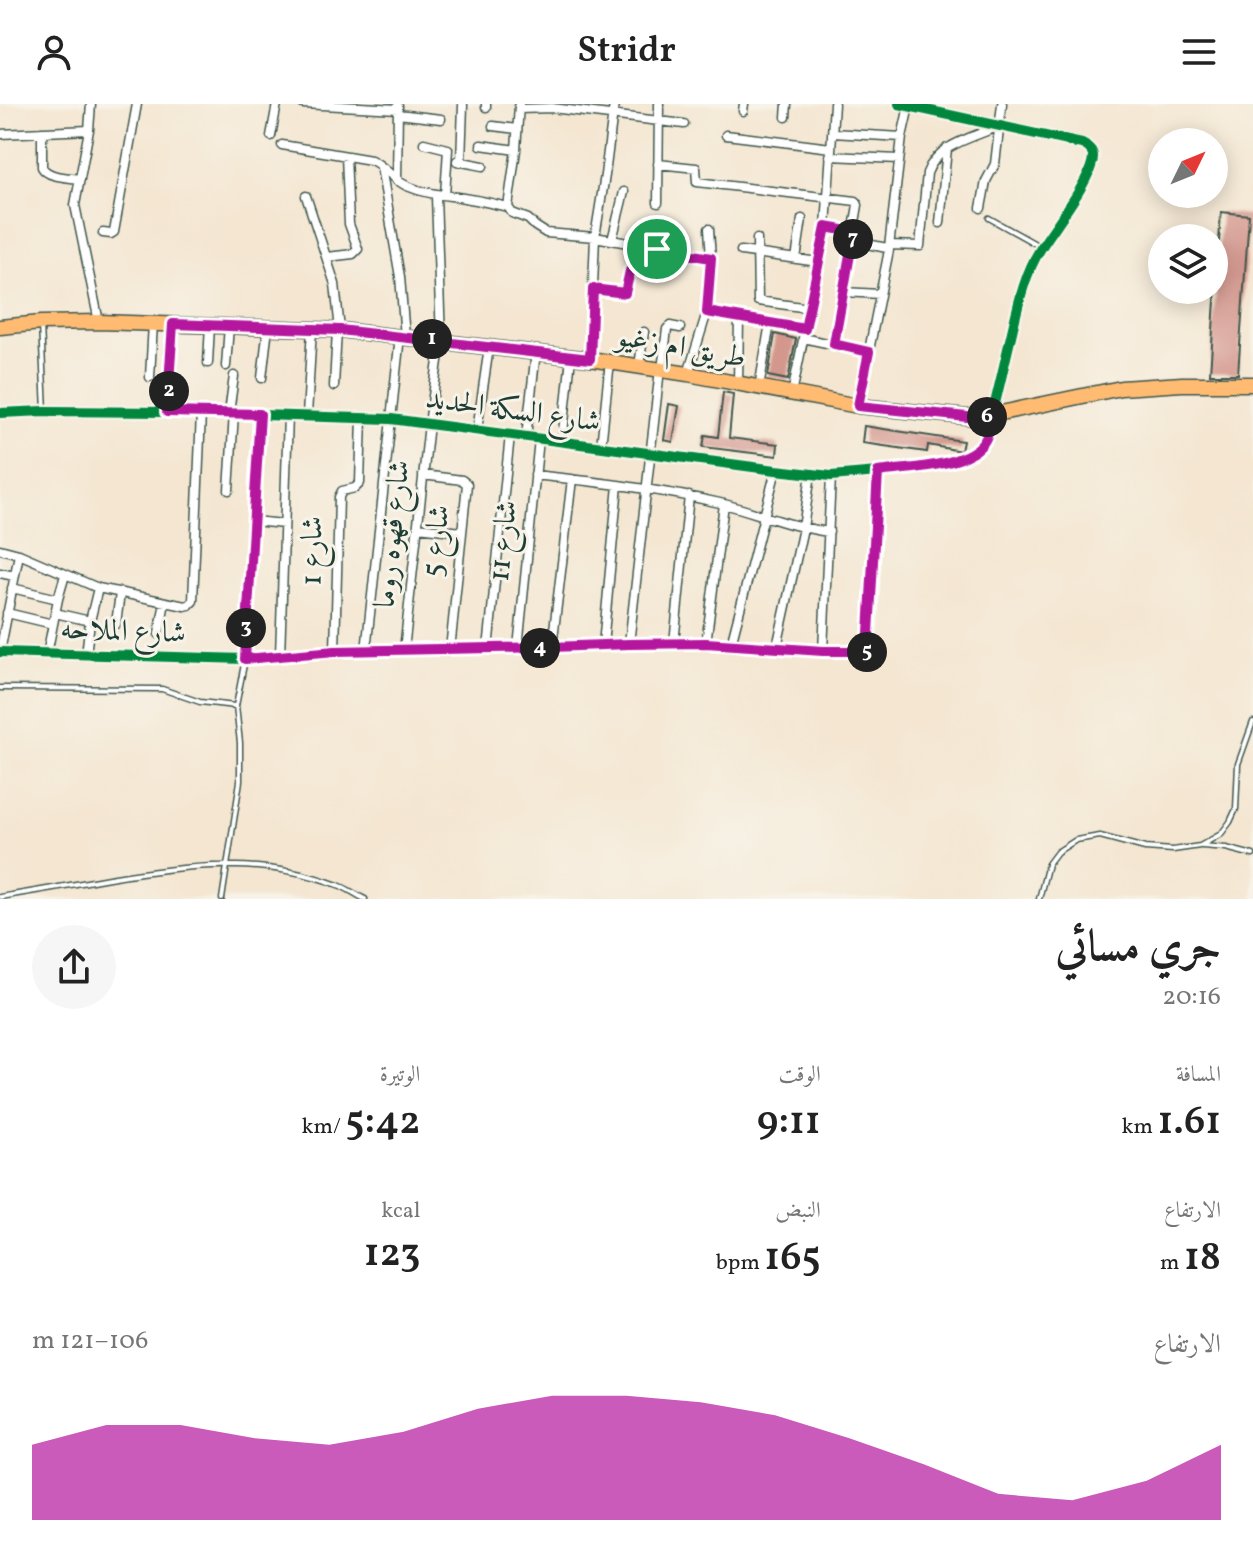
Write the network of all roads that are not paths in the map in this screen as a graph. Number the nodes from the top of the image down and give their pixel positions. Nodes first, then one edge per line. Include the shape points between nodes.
1 (91, 104) edge
2 (137, 104) edge
3 (277, 104) edge
4 (303, 104) edge
5 (614, 104) edge
6 (659, 104) edge
7 (787, 104) edge
8 (834, 104) edge
9 (1002, 104) edge
10 (463, 105) edge
11 (904, 105) edge
12 (353, 106) edge
13 (552, 106) edge
14 (519, 107) edge
15 (398, 109) edge
16 (614, 117) junction
17 (786, 117) dead end
18 (441, 119) dead end
19 (658, 122) junction
20 (684, 124) dead end
21 (493, 126) dead end
22 (999, 126) junction
23 (517, 129) junction
24 (89, 130) junction
25 (42, 132) junction
26 (832, 133) junction
27 (0, 134) edge
28 (726, 135) dead end
29 (271, 136) dead end
30 (902, 137) junction
31 (424, 143) dead end
32 (282, 145) dead end
33 (481, 145) dead end
34 (947, 148) junction
35 (516, 150) junction
36 (830, 152) junction
37 (346, 156) junction
38 (899, 159) junction
39 (448, 160) junction
40 (461, 162) junction
41 (380, 164) junction
42 (658, 164) junction
43 (483, 166) dead end
44 (80, 179) junction
45 (397, 181) junction
46 (624, 192) dead end
47 (306, 196) dead end
48 (441, 196) junction
49 (828, 197) junction
50 (658, 203) dead end
51 (508, 207) junction
52 (981, 208) dead end
53 (989, 218) dead end
54 (802, 219) dead end
55 (940, 223) dead end
56 (826, 227) junction
57 (709, 229) dead end
58 (103, 233) dead end
59 (853, 236) junction
60 (595, 237) junction
61 (689, 238) dead end
62 (757, 239) dead end
63 (612, 240) junction
64 (889, 247) junction
65 (1041, 247) junction
66 (657, 249) junction
67 (741, 251) dead end
68 (757, 253) junction
69 (686, 254) junction
70 (327, 257) junction
71 (711, 258) junction
72 (796, 259) junction
73 (818, 262) junction
74 (593, 289) junction
75 (843, 292) junction
76 (880, 294) junction
77 (809, 308) junction
78 (707, 312) junction
79 (739, 318) junction
80 (99, 322) junction
81 (41, 323) junction
82 (153, 323) junction
83 (770, 323) junction
84 (173, 324) junction
85 (210, 324) junction
86 (229, 325) junction
87 (268, 326) junction
88 (0, 327) edge
89 (312, 328) junction
90 (680, 328) dead end
91 (339, 330) junction
92 (644, 332) dead end
93 (804, 333) junction
94 (402, 336) junction
95 (441, 340) junction
96 (834, 344) junction
97 (489, 346) junction
98 (536, 352) junction
99 (869, 352) junction
100 (571, 357) junction
101 (590, 359) junction
102 (610, 361) junction
103 (208, 363) dead end
104 (226, 366) dead end
105 (639, 366) junction
106 (661, 370) junction
107 (688, 374) junction
108 (234, 376) dead end
109 (150, 377) dead end
110 (262, 378) dead end
111 (738, 384) junction
112 (1253, 384) edge
113 (334, 386) dead end
114 (759, 388) junction
115 (792, 394) junction
116 (858, 406) junction
117 (45, 411) junction
118 (167, 412) junction
119 (0, 413) edge
120 (201, 413) junction
121 (232, 413) junction
122 (260, 414) junction
123 (288, 415) junction
124 (307, 415) junction
125 (992, 416) junction
126 (362, 417) junction
127 (391, 419) junction
128 (429, 424) junction
129 (477, 430) junction
130 (510, 435) junction
131 (526, 437) junction
132 (539, 439) junction
133 (562, 442) junction
134 (601, 447) junction
135 (650, 454) junction
136 (776, 470) junction
137 (878, 472) junction
138 (811, 474) junction
139 (423, 475) junction
140 (535, 475) junction
141 (831, 476) junction
142 (572, 479) junction
143 (618, 485) junction
144 (646, 489) junction
145 (229, 490) dead end
146 (689, 496) junction
147 (724, 504) junction
148 (765, 516) junction
149 (253, 521) junction
150 (284, 524) junction
151 (418, 527) junction
152 (803, 528) junction
153 (462, 532) junction
154 (829, 532) junction
155 (0, 549) edge
156 (19, 554) junction
157 (0, 573) edge
158 (65, 575) junction
159 (14, 576) junction
160 (98, 588) junction
161 (12, 591) junction
162 (0, 593) edge
163 (120, 593) junction
164 (58, 599) junction
165 (165, 602) junction
166 (7, 613) junction
167 (55, 613) junction
168 (90, 621) junction
169 (53, 624) junction
170 (116, 624) dead end
171 (159, 634) dead end
172 (674, 643) junction
173 (706, 643) junction
174 (629, 644) junction
175 (731, 644) junction
176 (603, 645) junction
177 (552, 647) junction
178 (777, 647) junction
179 (518, 648) junction
180 (488, 649) junction
181 (404, 650) junction
182 (450, 650) junction
183 (335, 651) junction
184 (366, 651) junction
185 (823, 651) junction
186 (0, 652) edge
187 (47, 654) junction
188 (86, 655) junction
189 (280, 656) junction
190 (245, 659) junction
191 (0, 688) edge
192 (236, 706) junction
193 (1253, 722) edge
194 (1200, 846) junction
195 (1253, 855) edge
196 (227, 865) junction
197 (0, 897) edge
198 (222, 899) edge
199 (365, 899) edge
200 (1039, 899) edge

1 - 24 street
2 - 58 street via 114,232
3 - 29 street
4 - 12 street
5 - 16 street
6 - 19 street
7 - 17 street
8 - 26 street
9 - 22 street
10 - 40 street
11 - 22 street
11 - 30 street
12 - 15 street
13 - 14 street
13 - 16 street
14 - 23 street
15 - 18 street
15 - 45 street
16 - 19 street
16 - 60 street
19 - 20 street
19 - 42 street
21 - 23 street
22 - 34 street
22 - 52 street via 995,164
22 - 65 street, شارع السكة الحديد via 1082,144 1092,152 1080,190
23 - 35 street
24 - 25 street
24 - 44 street
25 - 27 street
25 - 44 street via 43,170
26 - 30 street
26 - 36 street
28 - 36 street
30 - 38 street
31 - 39 street via 447,147
32 - 37 street
33 - 35 street
34 - 55 street
34 - 64 street via 927,173 920,246
35 - 51 street
36 - 38 street
36 - 49 street
37 - 41 street
37 - 70 street via 349,224 358,249
38 - 64 street
39 - 40 street
39 - 48 street, شارع قهوه روما
40 - 43 street
41 - 45 street
41 - 94 street via 400,277
42 - 49 street via 696,168 697,182
42 - 50 street
44 - 80 street via 75,205
45 - 48 street
46 - 63 street
47 - 70 street
48 - 51 street
48 - 95 street, شارع قهوه روما
49 - 56 street
49 - 59 street via 856,201
51 - 60 street via 546,233
53 - 65 lane
54 - 72 street
56 - 59 street
56 - 73 street
57 - 71 street
59 - 64 street
59 - 75 street
60 - 63 street
60 - 74 street
61 - 69 street
62 - 68 street
63 - 66 street
64 - 76 street
65 - 125 street, شارع السكة الحديد via 1021,294
66 - 69 street
66 - 74 street via 654,268 630,271 625,293
67 - 68 street
68 - 72 street
68 - 77 street via 759,301
69 - 71 street
70 - 91 street via 338,299
71 - 78 street
72 - 73 street
73 - 77 street
74 - 101 street
75 - 76 street
75 - 96 street
76 - 99 street
77 - 93 street
78 - 79 street
78 - 107 street
79 - 83 street
79 - 111 street
80 - 81 main road, طريق ام زغيو
80 - 82 main road, طريق ام زغيو
81 - 88 main road, طريق ام زغيو
81 - 117 lane
82 - 84 main road, طريق ام زغيو
82 - 109 street
83 - 93 street
83 - 114 street
84 - 85 main road, طريق ام زغيو
84 - 118 street
85 - 86 main road, طريق ام زغيو
85 - 103 street
86 - 87 main road, طريق ام زغيو
86 - 104 street
87 - 89 main road, طريق ام زغيو
87 - 110 street
89 - 91 main road, طريق ام زغيو
89 - 124 street
90 - 106 street via 667,329
91 - 94 main road, طريق ام زغيو
91 - 113 street
92 - 105 street
93 - 96 street
93 - 115 street
94 - 95 main road, طريق ام زغيو
94 - 127 street
95 - 97 main road, طريق ام زغيو
95 - 128 street, شارع قهوه روما
96 - 99 street
97 - 98 main road, طريق ام زغيو
97 - 129 street
98 - 100 main road, طريق ام زغيو
98 - 131 street
99 - 116 street
100 - 101 main road, طريق ام زغيو
100 - 133 street
101 - 102 main road, طريق ام زغيو
102 - 105 main road, طريق ام زغيو
102 - 134 street
105 - 106 main road, طريق ام زغيو
106 - 107 main road, طريق ام زغيو
106 - 135 street
107 - 111 main road, طريق ام زغيو
108 - 121 street
111 - 114 main road, طريق ام زغيو
112 - 125 main road, طريق ام زغيو via 1121,388
114 - 115 main road, طريق ام زغيو
115 - 116 main road, طريق ام زغيو
116 - 125 main road, طريق ام زغيو
117 - 118 street, شارع السكة الحديد
117 - 119 street, شارع السكة الحديد
118 - 120 street, شارع السكة الحديد
120 - 121 street, شارع السكة الحديد
120 - 165 street via 193,601 185,606
121 - 122 street, شارع السكة الحديد
121 - 145 street
122 - 123 street, شارع السكة الحديد
122 - 149 street
123 - 124 street, شارع السكة الحديد
123 - 150 street
124 - 126 street, شارع السكة الحديد
125 - 137 street, شارع السكة الحديد via 986,439 968,457
126 - 127 street, شارع السكة الحديد
126 - 183 street, شارع 1 via 360,483 339,497
127 - 128 street, شارع السكة الحديد
127 - 184 street
128 - 129 street, شارع السكة الحديد
128 - 139 street, شارع قهوه روما
129 - 130 street, شارع السكة الحديد
130 - 131 street, شارع السكة الحديد
130 - 180 street
131 - 132 street, شارع السكة الحديد
132 - 133 street, شارع السكة الحديد
132 - 140 street, شارع 11
133 - 134 street, شارع السكة الحديد
134 - 135 street, شارع السكة الحديد
135 - 136 street, شارع السكة الحديد
135 - 144 street
136 - 138 street, شارع السكة الحديد
136 - 148 street
137 - 141 street, شارع السكة الحديد
137 - 185 street, شارع الملاحه via 870,649
138 - 141 street, شارع السكة الحديد
138 - 152 street
139 - 151 street, شارع قهوه روما
139 - 153 street, شارع 5 via 465,481
140 - 142 street
140 - 179 street, شارع 11
141 - 154 street
142 - 143 street
142 - 177 street
143 - 144 street
143 - 176 street
144 - 146 street
144 - 174 street
146 - 147 street
146 - 172 street
147 - 148 street
147 - 173 street
148 - 152 street
148 - 175 street
149 - 150 street
149 - 190 street
150 - 189 street
151 - 153 street
151 - 181 street, شارع قهوه روما
152 - 154 street
152 - 178 street
153 - 182 street, شارع 5
154 - 185 street
155 - 156 street
156 - 158 street
156 - 159 street
157 - 159 street
158 - 160 street
158 - 164 street
159 - 161 street
160 - 163 street
160 - 168 street
161 - 162 street
161 - 164 street
161 - 166 street
163 - 165 street
163 - 170 street
164 - 167 street
165 - 171 street
166 - 169 street
166 - 186 street
167 - 168 street
167 - 169 street
168 - 188 street
169 - 187 street
172 - 173 street, شارع الملاحه
172 - 174 street, شارع الملاحه
173 - 175 street, شارع الملاحه
174 - 176 street, شارع الملاحه
175 - 178 street, شارع الملاحه
176 - 177 street, شارع الملاحه
177 - 179 street, شارع الملاحه
178 - 185 street, شارع الملاحه
179 - 180 street, شارع الملاحه
180 - 182 street, شارع الملاحه
181 - 182 street, شارع الملاحه
181 - 184 street, شارع الملاحه
183 - 184 street, شارع الملاحه
183 - 189 street, شارع الملاحه
186 - 187 street, شارع الملاحه
187 - 188 street, شارع الملاحه
188 - 190 street, شارع الملاحه
189 - 190 street, شارع الملاحه
190 - 192 lane
191 - 192 lane via 162,689 192,700
192 - 196 lane via 240,781
193 - 194 lane via 1238,764 1233,816 1221,834
194 - 195 lane
194 - 200 lane via 1159,849 1100,836 1076,840 1048,864
196 - 197 lane via 181,867
196 - 198 lane
196 - 199 lane via 307,876

